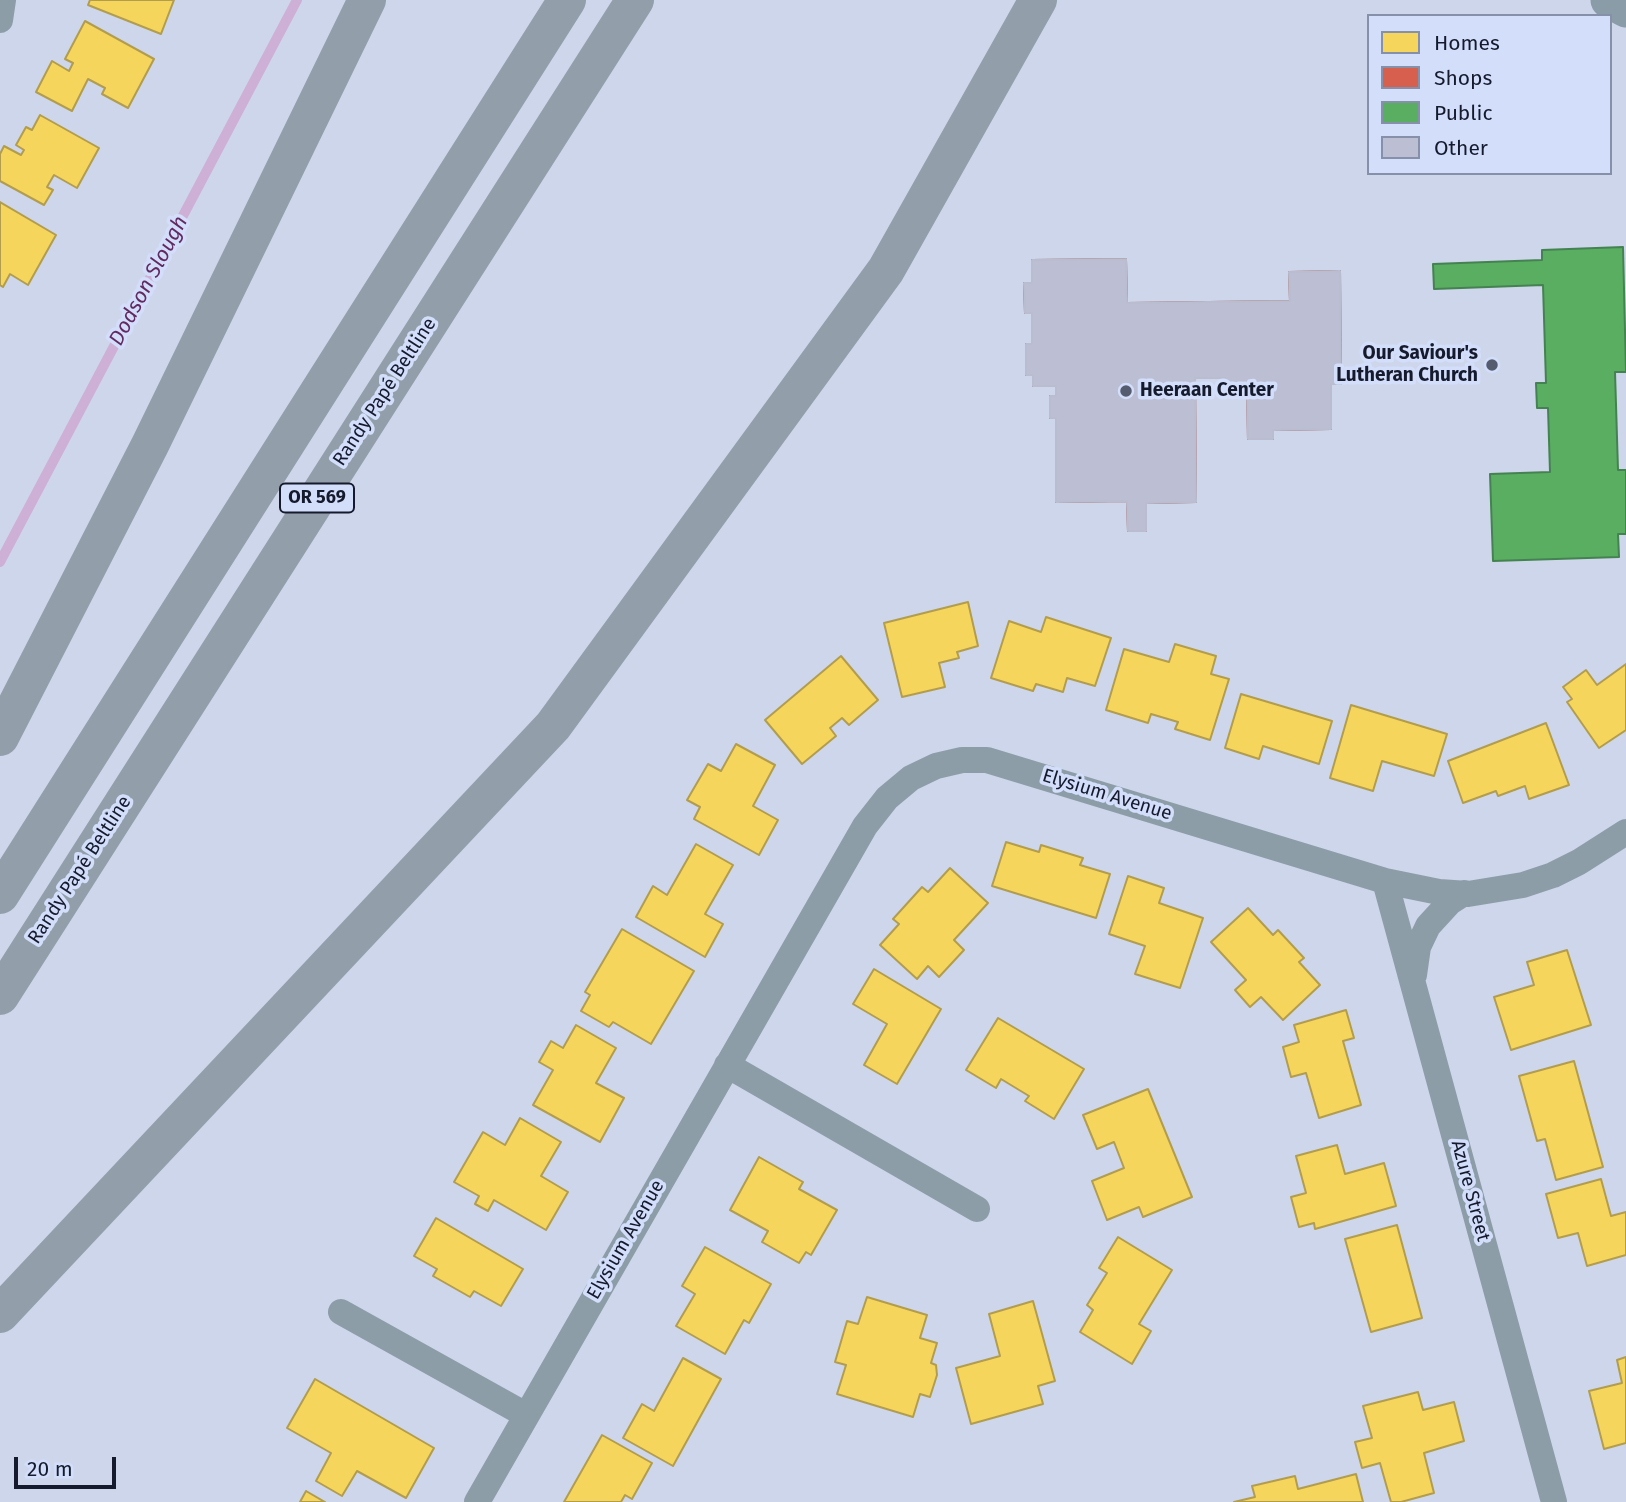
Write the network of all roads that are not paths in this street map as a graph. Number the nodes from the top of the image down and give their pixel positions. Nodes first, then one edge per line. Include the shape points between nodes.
1 (3, 0) edge
2 (367, 0) edge
3 (567, 0) edge
4 (635, 0) edge
5 (1038, 0) edge
6 (1609, 0) edge
7 (1626, 9) edge
8 (0, 20) edge
9 (0, 737) edge
10 (1626, 832) edge
11 (1385, 881) junction
12 (1464, 893) junction
13 (0, 895) edge
14 (1413, 984) junction
15 (0, 996) edge
16 (727, 1065) junction
17 (977, 1209) dead end
18 (341, 1312) dead end
19 (0, 1314) edge
20 (526, 1415) junction
21 (477, 1502) edge
22 (1554, 1502) edge

1 - 8 street
2 - 9 highway via 150,445
3 - 13 highway, OR 569
4 - 15 highway, Randy Papé Beltline / OR 569
5 - 19 highway via 886,270 553,726
6 - 7 main road
10 - 12 street, Elysium Avenue via 1553,875 1495,891
11 - 12 street, Elysium Avenue
11 - 14 street, Azure Street
11 - 16 street, Elysium Avenue via 1012,766 961,760 936,766 911,778 865,825
12 - 14 street via 1435,917 1423,936
14 - 22 street, Azure Street
16 - 17 street
16 - 20 street, Elysium Avenue
18 - 20 street
20 - 21 street, Elysium Avenue

